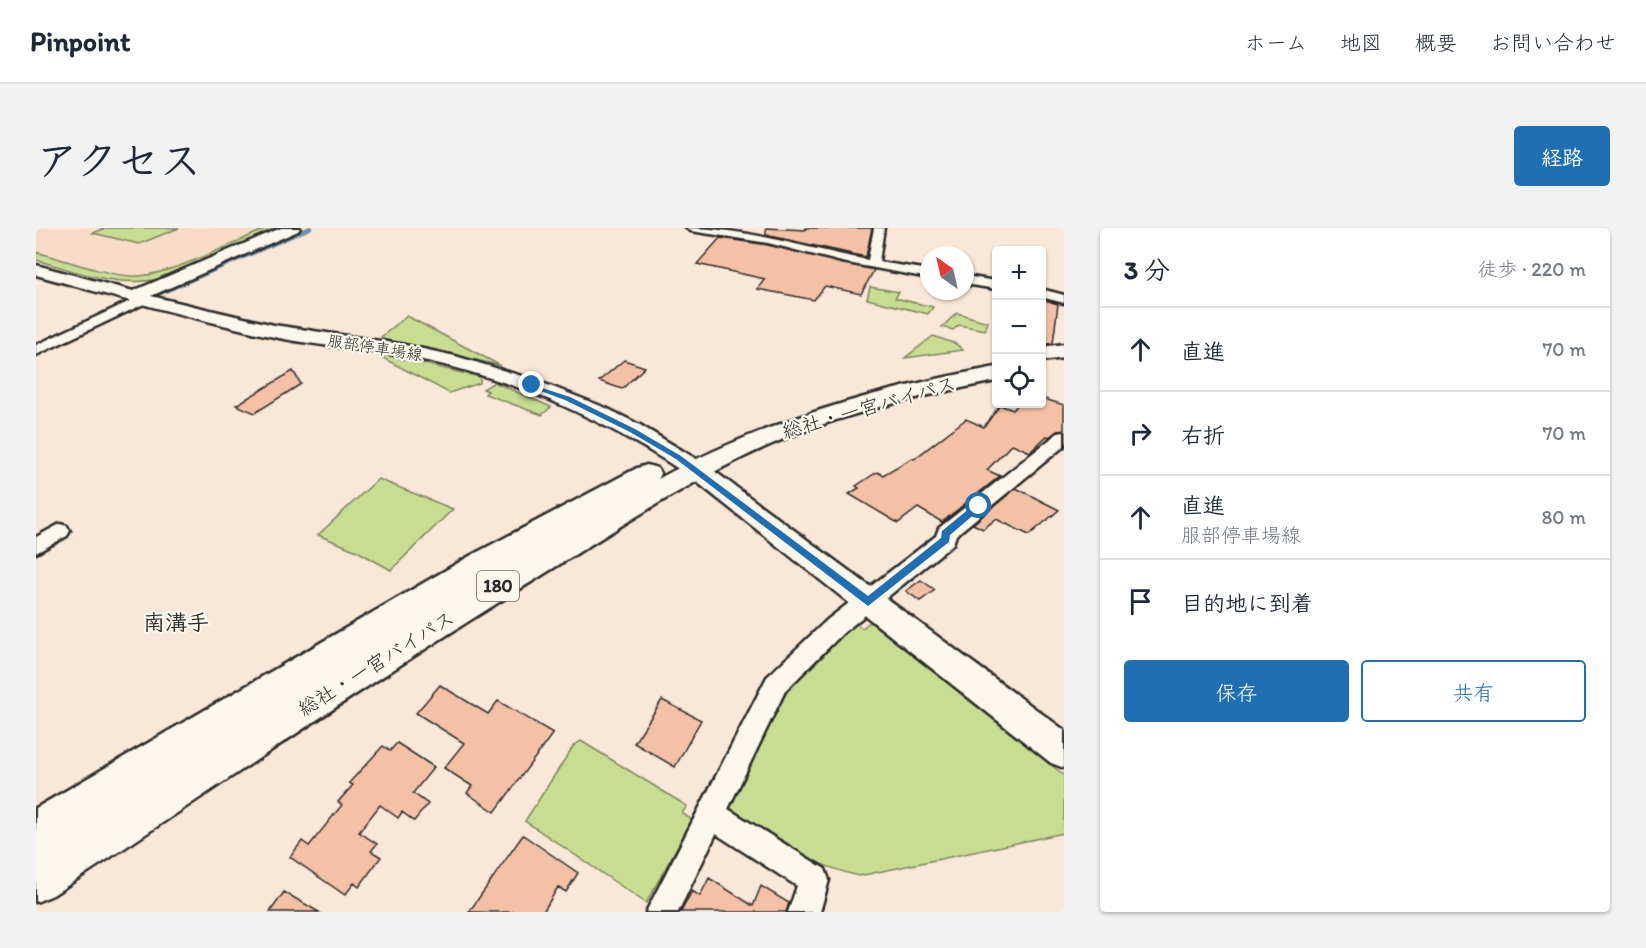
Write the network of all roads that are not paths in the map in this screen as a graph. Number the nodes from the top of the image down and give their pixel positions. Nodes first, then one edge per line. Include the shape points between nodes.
1 (293, 228) edge
2 (690, 228) edge
3 (760, 228) edge
4 (879, 228) edge
5 (768, 240) junction
6 (873, 265) junction
7 (36, 270) edge
8 (920, 273) edge
9 (974, 281) edge
10 (992, 284) edge
11 (1046, 294) edge
12 (139, 298) junction
13 (1064, 299) edge
14 (36, 351) edge
15 (1064, 351) edge
16 (1046, 353) edge
17 (992, 361) edge
18 (1064, 365) edge
19 (1046, 367) edge
20 (992, 376) edge
21 (1064, 437) edge
22 (688, 464) junction
23 (60, 531) dead end
24 (36, 546) edge
25 (868, 602) junction
26 (1064, 751) edge
27 (711, 815) junction
28 (36, 833) edge
29 (36, 878) edge
30 (662, 912) edge
31 (804, 912) edge

1 - 12 main road
2 - 5 street
3 - 5 street
4 - 6 street
5 - 6 street
6 - 8 street
7 - 12 main road, 服部停車場線
9 - 10 street
11 - 13 street
12 - 14 street
12 - 22 main road, 服部停車場線 via 276,331 416,353 501,375 568,398
15 - 16 highway
17 - 22 highway, 総社・一宮バイパス / 180 via 892,380 804,404 718,438
18 - 19 highway
20 - 22 highway, 総社・一宮バイパス / 180 via 911,392 795,425 740,449
21 - 25 street
22 - 25 main road, 服部停車場線
22 - 28 highway, 総社・一宮バイパス / 180 via 482,564
22 - 29 highway, 総社・一宮バイパス / 180
23 - 24 street
25 - 26 main road, 服部停車場線
25 - 27 street via 826,635 776,684
27 - 30 street
27 - 31 street via 814,880

